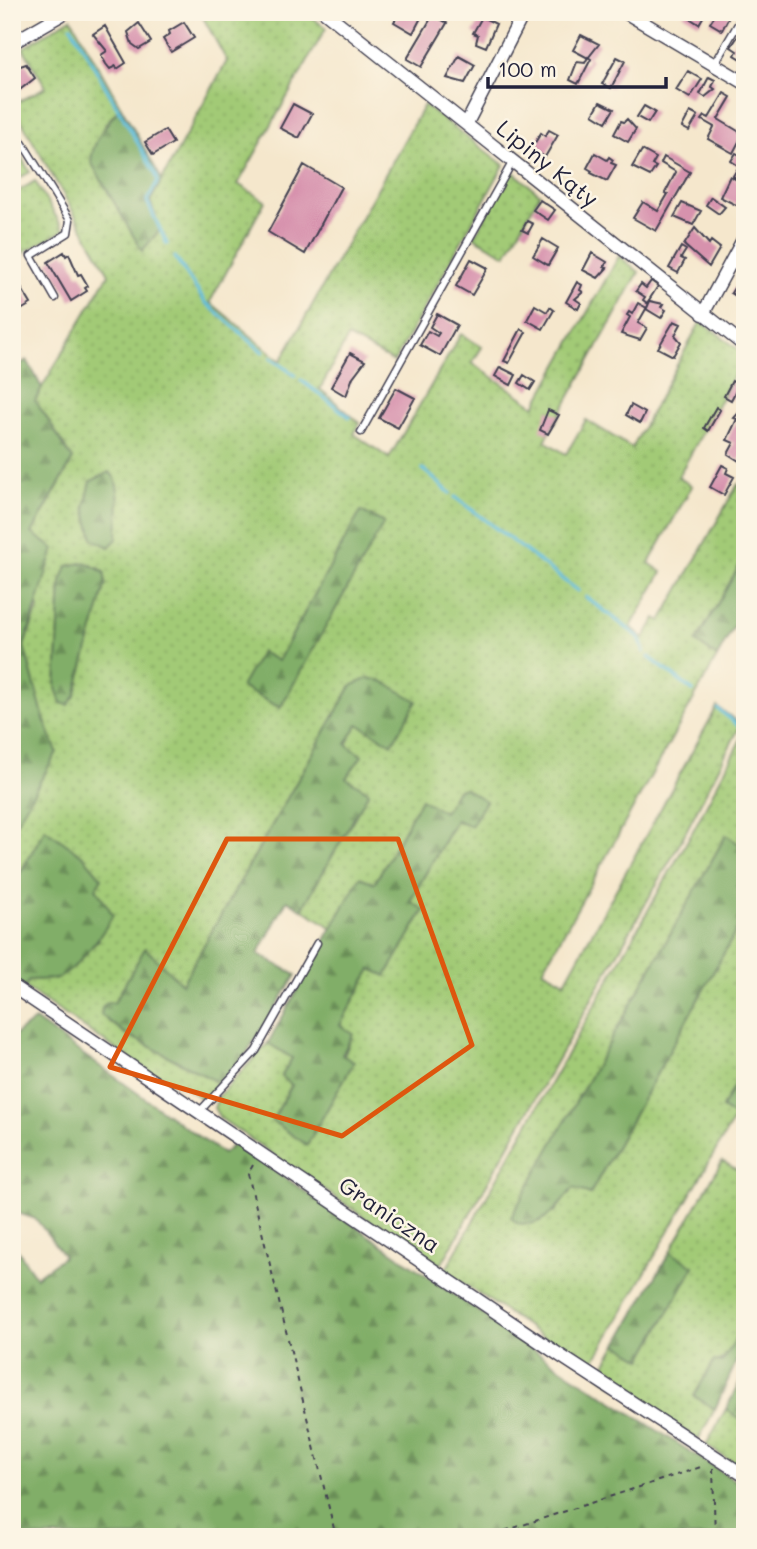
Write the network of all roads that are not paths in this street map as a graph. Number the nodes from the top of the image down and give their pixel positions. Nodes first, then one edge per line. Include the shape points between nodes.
1 (66, 12) edge
2 (325, 12) edge
3 (524, 12) edge
4 (625, 12) edge
5 (745, 12) edge
6 (12, 43) edge
7 (714, 65) junction
8 (745, 83) edge
9 (467, 123) junction
10 (12, 126) edge
11 (513, 161) junction
12 (745, 236) edge
13 (55, 298) dead end
14 (703, 314) junction
15 (745, 346) edge
16 (361, 432) dead end
17 (317, 943) dead end
18 (12, 986) edge
19 (200, 1112) junction
20 (745, 1476) edge

1 - 6 street
2 - 9 street, Lipiny Kąty
3 - 9 street
4 - 7 street
5 - 7 lane
7 - 8 street
9 - 11 street, Lipiny Kąty
10 - 13 lane via 70,220 68,233 31,256
11 - 14 street, Lipiny Kąty
11 - 16 lane
12 - 14 street
14 - 15 street, Lipiny Kąty
17 - 19 lane via 256,1051
18 - 19 street, Graniczna
19 - 20 street, Graniczna

